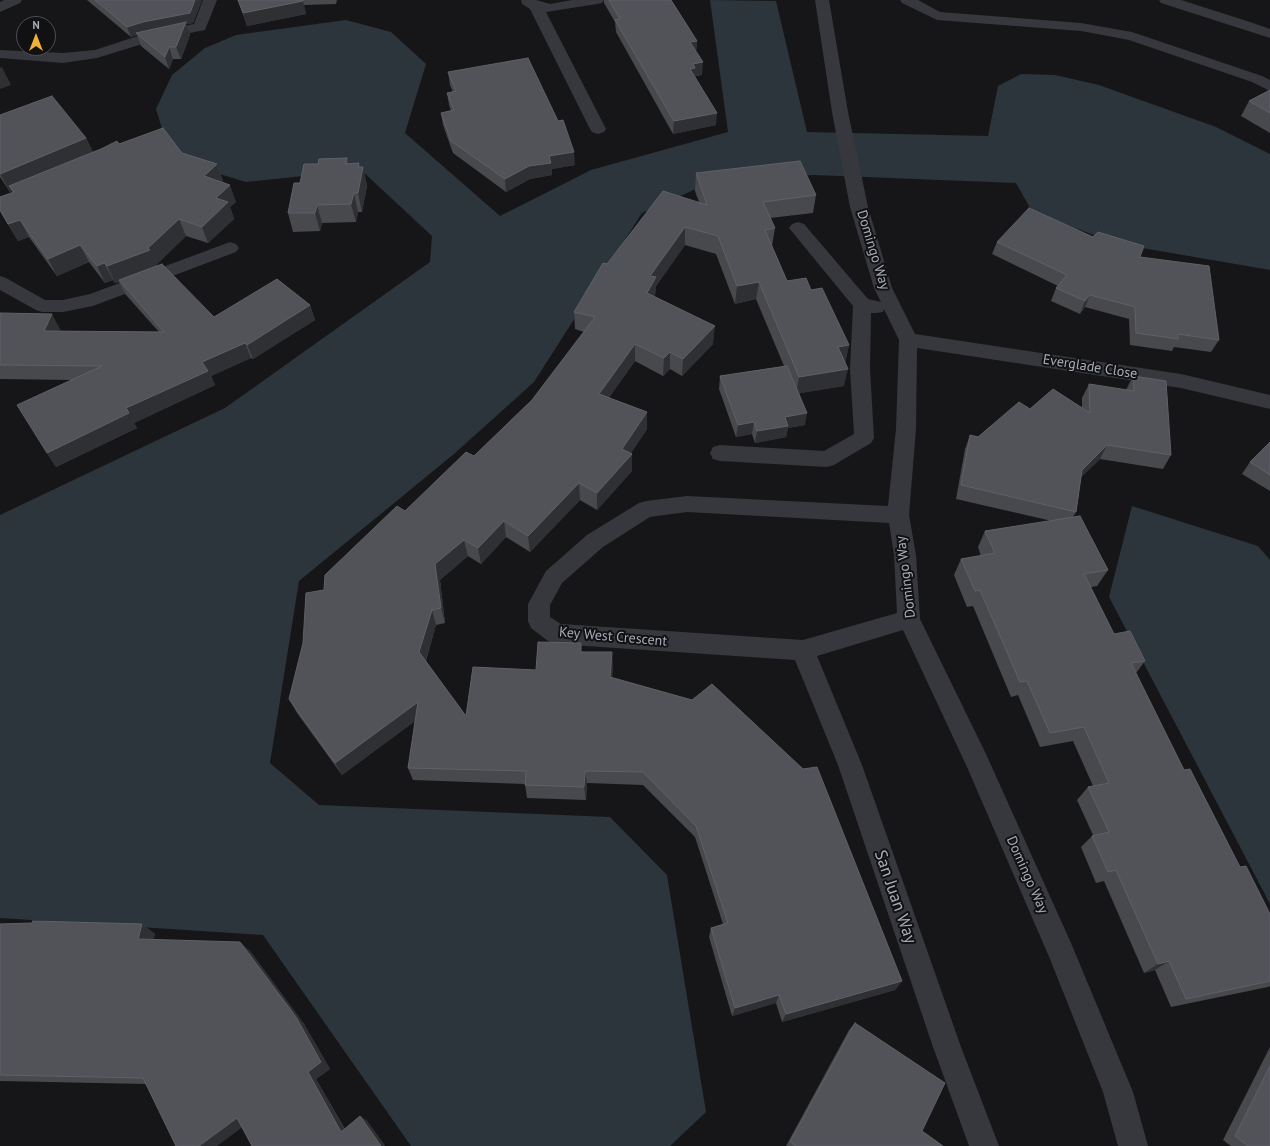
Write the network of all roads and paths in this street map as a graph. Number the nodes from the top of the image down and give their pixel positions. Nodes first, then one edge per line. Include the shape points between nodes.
1 (15, 0) edge
2 (210, 0) edge
3 (597, 0) edge
4 (822, 0) edge
5 (907, 0) edge
6 (1166, 0) edge
7 (531, 3) edge
8 (0, 8) edge
9 (1270, 34) edge
10 (0, 54) edge
11 (1270, 86) edge
12 (598, 130) dead end
13 (798, 228) dead end
14 (230, 248) dead end
15 (0, 282) edge
16 (862, 305) junction
17 (893, 309) junction
18 (908, 340) junction
19 (1270, 402) edge
20 (720, 453) dead end
21 (898, 515) junction
22 (909, 619) junction
23 (803, 650) junction
24 (984, 1146) edge
25 (1133, 1146) edge

1 - 8 street
2 - 10 street via 200,27 152,36 97,54 64,58
3 - 7 street via 550,8
4 - 17 street, Domingo Way via 840,112 860,207 883,288
5 - 11 street via 937,16 1081,28 1132,36 1257,79
6 - 9 street
7 - 12 street
13 - 16 street
14 - 15 street via 93,300 63,306 42,306
16 - 17 street
16 - 20 street via 860,369 864,438 828,459
17 - 18 street, Domingo Way
18 - 19 street, Everglade Close via 1181,381
18 - 21 street, Domingo Way via 906,429
21 - 22 street, Domingo Way via 905,555
21 - 23 street, Key West Crescent via 687,504 646,509 595,541 554,578 539,604 539,621 556,634
22 - 23 street, Key West Crescent
22 - 25 street, Domingo Way via 977,762 1061,953 1118,1092
23 - 24 street, San Juan Way via 850,765 947,1047

